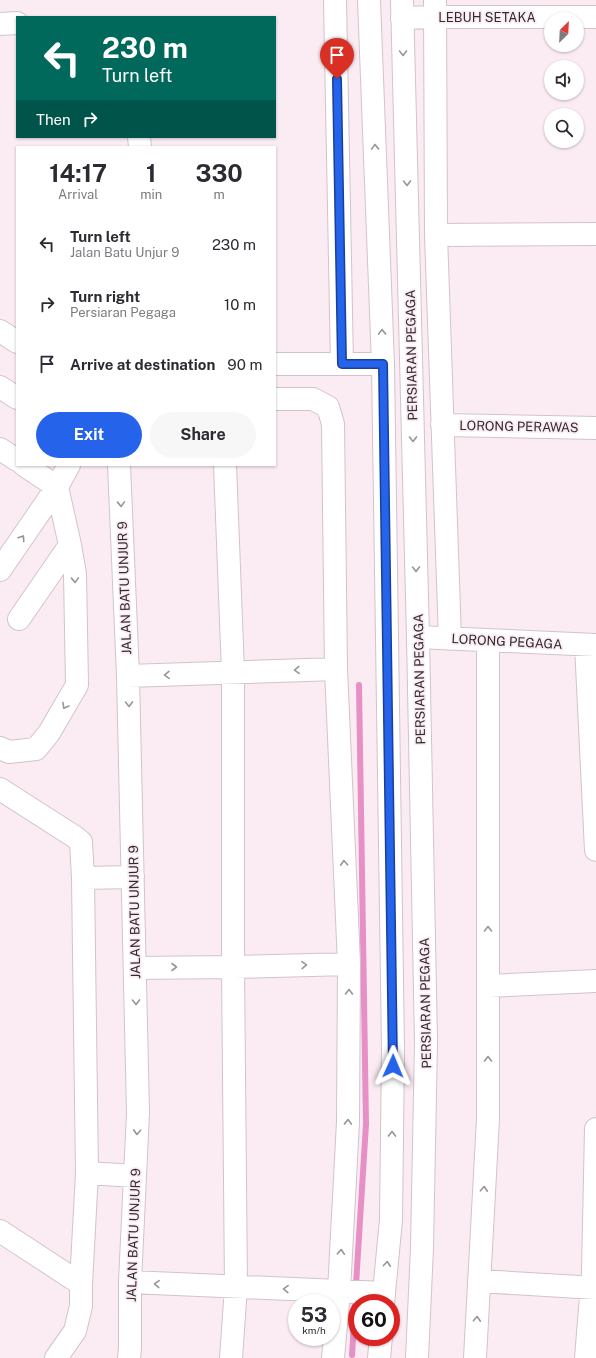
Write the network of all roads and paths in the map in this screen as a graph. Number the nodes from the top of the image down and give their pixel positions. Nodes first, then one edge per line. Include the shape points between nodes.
1 (335, 0) edge
2 (369, 0) edge
3 (435, 8) edge
4 (402, 9) edge
5 (596, 17) edge
6 (16, 23) edge
7 (0, 24) edge
8 (596, 234) edge
9 (436, 235) junction
10 (0, 331) edge
11 (16, 341) edge
12 (276, 364) edge
13 (342, 364) junction
14 (383, 364) junction
15 (0, 387) edge
16 (16, 397) edge
17 (276, 399) edge
18 (442, 425) junction
19 (596, 428) edge
20 (0, 449) edge
21 (16, 459) edge
22 (26, 466) edge
23 (68, 466) edge
24 (119, 466) edge
25 (225, 466) edge
26 (57, 487) junction
27 (70, 545) junction
28 (0, 570) edge
29 (19, 619) dead end
30 (388, 636) junction
31 (418, 637) junction
32 (450, 639) junction
33 (488, 641) junction
34 (591, 645) edge
35 (336, 669) junction
36 (233, 672) junction
37 (128, 676) junction
38 (0, 748) edge
39 (0, 789) edge
40 (596, 850) edge
41 (83, 878) junction
42 (133, 878) junction
43 (349, 964) junction
44 (233, 967) junction
45 (135, 968) junction
46 (392, 976) junction
47 (425, 979) junction
48 (596, 981) edge
49 (488, 986) junction
50 (596, 1129) edge
51 (87, 1173) junction
52 (135, 1176) junction
53 (0, 1231) edge
54 (479, 1281) junction
55 (130, 1282) junction
56 (81, 1284) junction
57 (236, 1288) junction
58 (594, 1288) edge
59 (339, 1291) junction
60 (358, 1294) edge
61 (384, 1294) edge
62 (380, 1346) edge
63 (56, 1358) edge
64 (129, 1358) edge
65 (231, 1358) edge
66 (333, 1358) edge
67 (379, 1358) edge
68 (417, 1358) edge
69 (475, 1358) edge
70 (586, 1358) edge

1 - 13 street
14 -> 2 street
3 - 4 street, LEBUH SETAKA
3 - 5 street, LEBUH SETAKA
3 - 9 street
4 -> 31 street, PERSIARAN PEGAGA
6 - 7 street
8 - 9 street
9 - 18 street
10 - 11 street
12 - 13 street
13 - 14 street
14 - 30 street
15 - 16 street
17 - 35 street via 314,399 328,407 333,424
18 - 19 street, LORONG PERAWAS
18 - 32 street
20 - 21 street
22 - 26 street
23 - 26 street
24 -> 37 street, JALAN BATU UNJUR 9
25 - 36 street
26 - 27 street
28 -> 26 street
27 - 29 street
27 -> 38 street via 76,574 77,685 49,733 36,749 9,752
30 - 31 street, LORONG PEGAGA
30 - 46 street
31 - 32 street, LORONG PEGAGA
31 - 47 street, PERSIARAN PEGAGA
32 - 33 street, LORONG PEGAGA
33 - 34 street, LORONG PEGAGA
49 -> 33 street
34 - 40 street
35 -> 36 street
43 -> 35 street
36 -> 37 street
36 - 44 street
37 -> 42 street, JALAN BATU UNJUR 9
39 - 41 street via 81,842
41 - 42 street
41 - 51 street
42 - 45 street, JALAN BATU UNJUR 9
44 -> 43 street
59 -> 43 street via 348,1122
45 -> 44 street
44 - 57 street
45 -> 52 street, JALAN BATU UNJUR 9 via 138,1113
46 - 47 street
61 -> 46 street via 390,1220
47 - 68 street, PERSIARAN PEGAGA via 422,1248
48 - 49 street
54 -> 49 street via 488,1119
50 - 58 street
51 - 52 street
51 - 56 street
52 - 55 street, JALAN BATU UNJUR 9
53 - 56 street
54 - 58 street
69 -> 54 street
57 -> 55 street
55 - 64 street, JALAN BATU UNJUR 9
56 - 63 street via 81,1306 75,1331
59 -> 57 street
57 - 65 street
58 - 70 street
59 - 60 street
59 - 66 street
62 - 67 street

